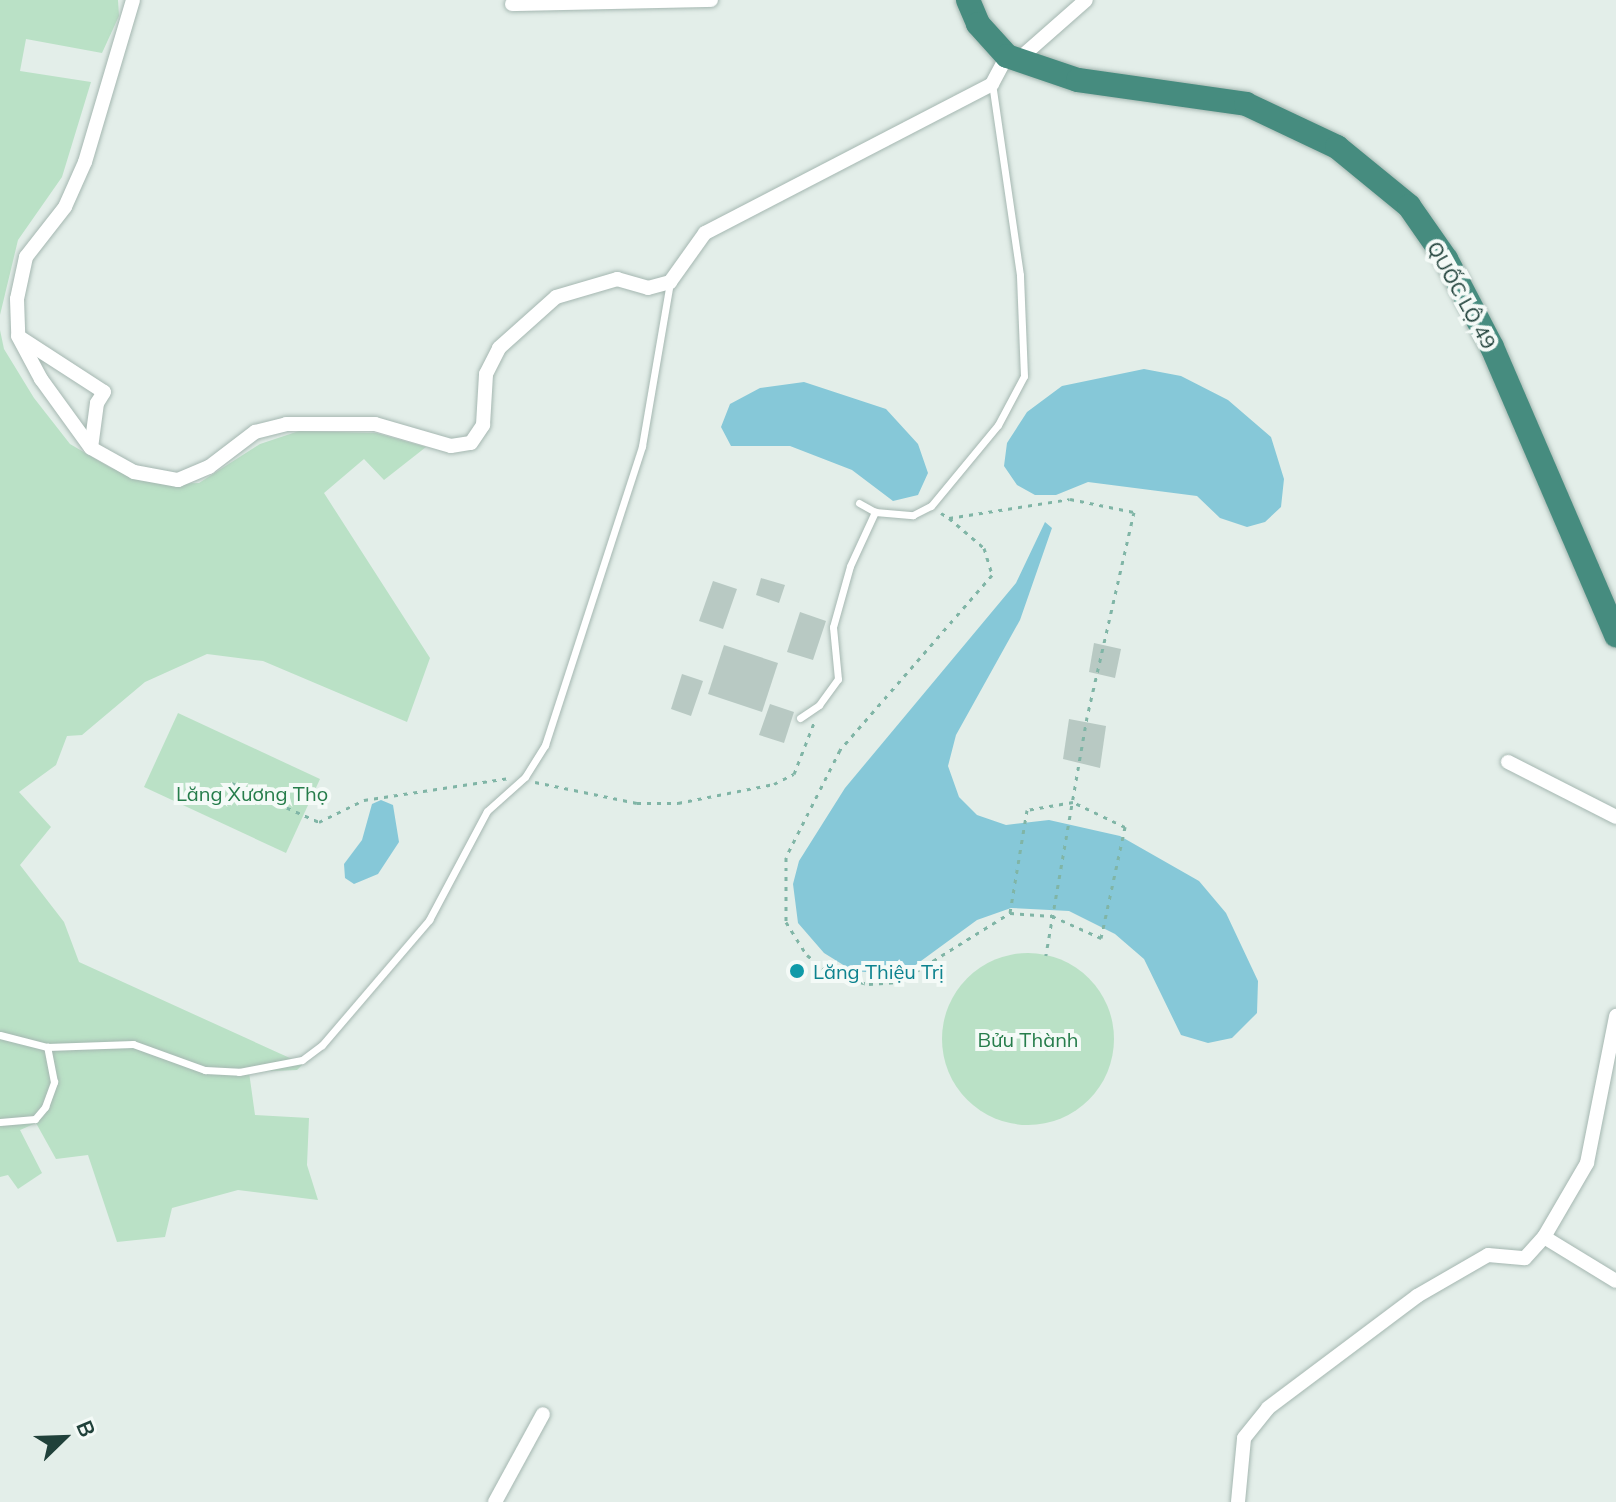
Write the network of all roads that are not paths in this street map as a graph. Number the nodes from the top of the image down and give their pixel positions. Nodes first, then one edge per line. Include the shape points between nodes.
1 (133, 0) edge
2 (711, 0) edge
3 (968, 0) edge
4 (1086, 0) edge
5 (512, 4) dead end
6 (1013, 57) junction
7 (992, 84) junction
8 (670, 282) junction
9 (18, 336) junction
10 (91, 448) junction
11 (859, 503) dead end
12 (875, 512) junction
13 (1616, 635) edge
14 (800, 718) dead end
15 (1508, 762) dead end
16 (1616, 817) edge
17 (1616, 1016) edge
18 (0, 1035) edge
19 (47, 1047) junction
20 (0, 1122) edge
21 (1544, 1237) junction
22 (1616, 1281) edge
23 (543, 1414) dead end
24 (495, 1502) edge
25 (1238, 1502) edge

1 - 9 street via 85,162 65,207 26,257 17,299
2 - 5 street
3 - 6 highway, QUỐC LỘ 49 via 978,24
4 - 6 street
6 - 7 street
6 - 13 highway, QUỐC LỘ 49 via 1078,80 1246,104 1337,147 1409,206 1446,259 1492,347
7 - 8 street via 705,233
7 - 12 lane via 1020,275 1024,376 998,425 931,506 913,515
8 - 10 street via 648,288 617,279 556,297 499,348 486,374 483,425 471,443 451,446 375,424 286,424 255,432 209,467 178,480 134,472
8 - 19 lane via 642,446 545,745 525,777 487,811 429,920 302,1060 216,1071 133,1044
9 - 10 street via 49,392
9 - 10 street via 104,392 97,403
11 - 12 lane
12 - 14 lane via 850,566 833,627 838,679 819,705
15 - 16 street
17 - 21 street via 1587,1163
18 - 19 lane
19 - 20 lane via 54,1082 45,1107 35,1119
21 - 22 street
21 - 25 street via 1525,1258 1488,1255 1439,1282 1268,1408 1244,1438
23 - 24 street

